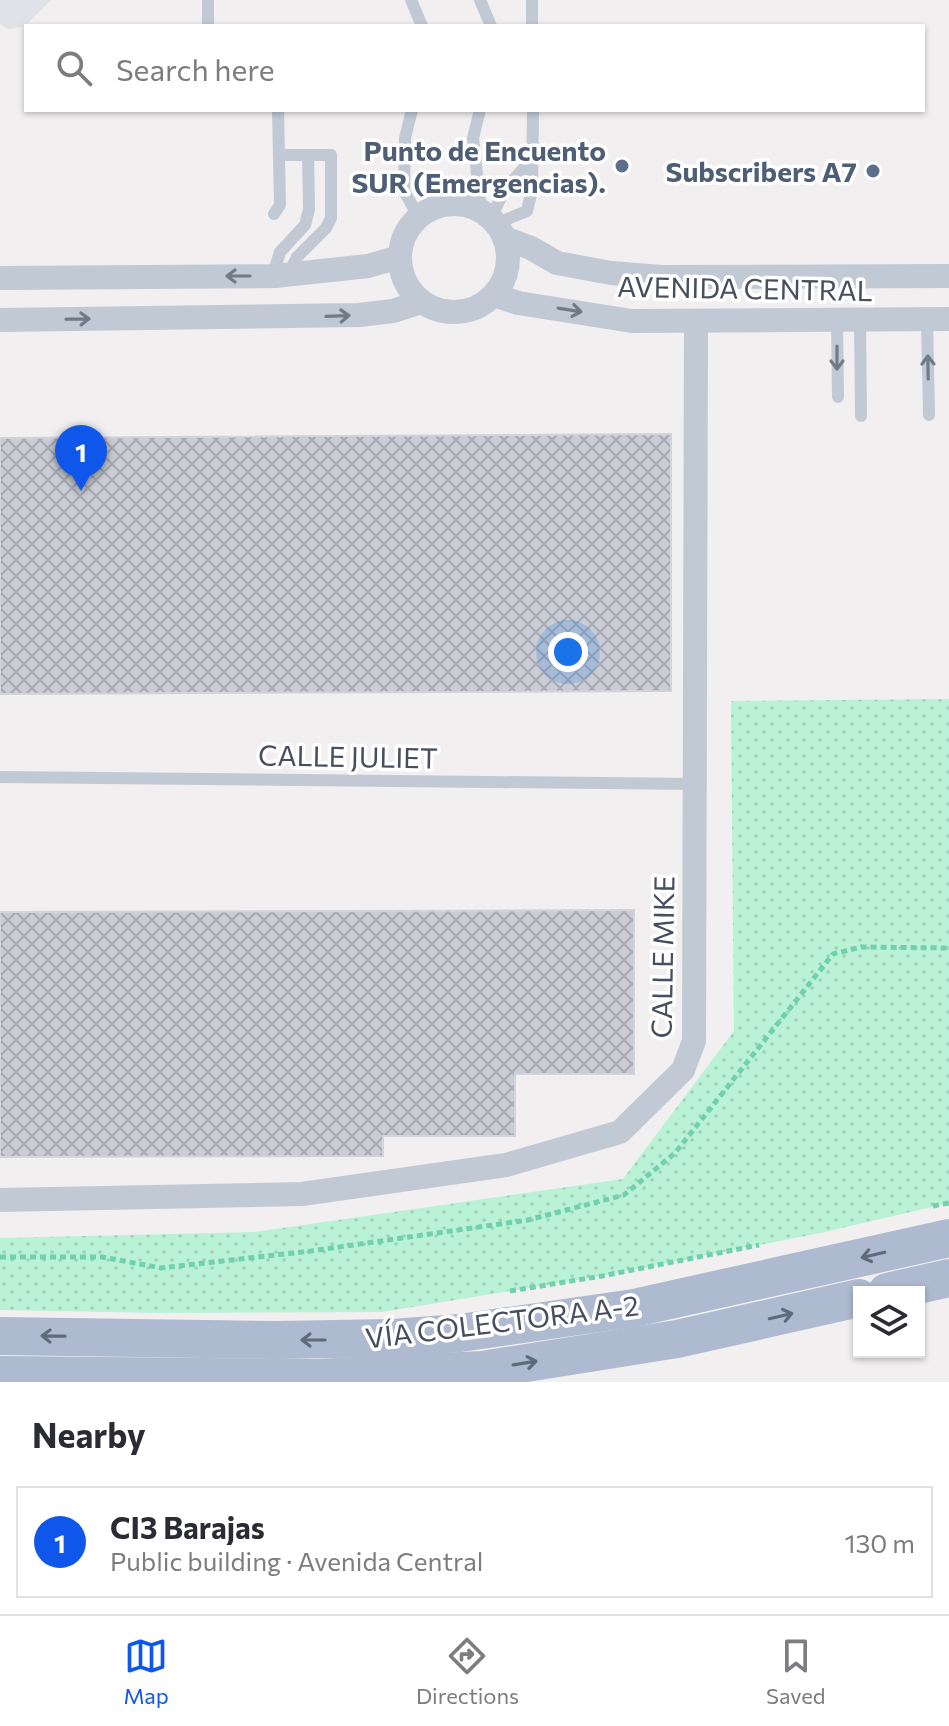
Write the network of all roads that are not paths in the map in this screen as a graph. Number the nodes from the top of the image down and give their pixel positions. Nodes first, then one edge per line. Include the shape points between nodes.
1 (208, 0) edge
2 (411, 0) edge
3 (480, 0) edge
4 (532, 0) edge
5 (208, 24) edge
6 (421, 24) edge
7 (490, 24) edge
8 (532, 24) edge
9 (278, 112) edge
10 (412, 112) edge
11 (480, 112) edge
12 (533, 112) edge
13 (279, 155) junction
14 (308, 155) junction
15 (533, 158) junction
16 (274, 214) dead end
17 (418, 216) junction
18 (493, 223) junction
19 (399, 257) junction
20 (281, 276) junction
21 (949, 276) edge
22 (0, 278) edge
23 (494, 295) junction
24 (421, 302) junction
25 (938, 319) edge
26 (0, 320) edge
27 (849, 320) junction
28 (696, 321) junction
29 (838, 397) dead end
30 (929, 415) dead end
31 (861, 416) dead end
32 (0, 777) edge
33 (695, 784) junction
34 (0, 1200) edge
35 (949, 1238) edge
36 (949, 1278) edge
37 (914, 1286) edge
38 (853, 1299) edge
39 (0, 1336) edge
40 (0, 1375) edge

1 - 5 lane
2 - 6 lane
3 - 7 lane
4 - 8 lane
9 - 13 lane
10 - 17 lane via 405,138 404,191
11 - 18 lane via 473,138
12 - 15 lane
13 - 14 lane
13 - 16 lane via 280,205
14 - 20 lane via 309,209 305,225 280,252 276,265
14 - 20 lane via 331,155 331,218
15 - 18 lane via 504,190
15 - 18 lane via 527,211
17 - 18 street via 438,206 460,204
17 - 19 street via 404,235
18 - 21 street, AVENIDA CENTRAL via 557,263 611,273
18 - 23 street via 508,258
19 - 20 street
19 - 24 street via 405,283
20 -> 22 street
23 - 24 street via 472,309 446,312
23 -> 28 street, AVENIDA CENTRAL via 632,321
26 -> 24 street via 359,315
25 - 27 street, AVENIDA CENTRAL
30 -> 25 lane
27 - 28 street, AVENIDA CENTRAL
27 -> 29 lane
27 - 31 lane
28 - 33 street, CALLE MIKE
32 - 33 lane, CALLE JULIET
33 - 34 street, CALLE MIKE via 694,1041 683,1070 620,1132 506,1165 302,1194
35 -> 39 main road, VÍA COLECTORA A-2 via 634,1308 460,1333 290,1340
36 - 37 main road
40 -> 38 main road via 317,1378 482,1370 677,1339

